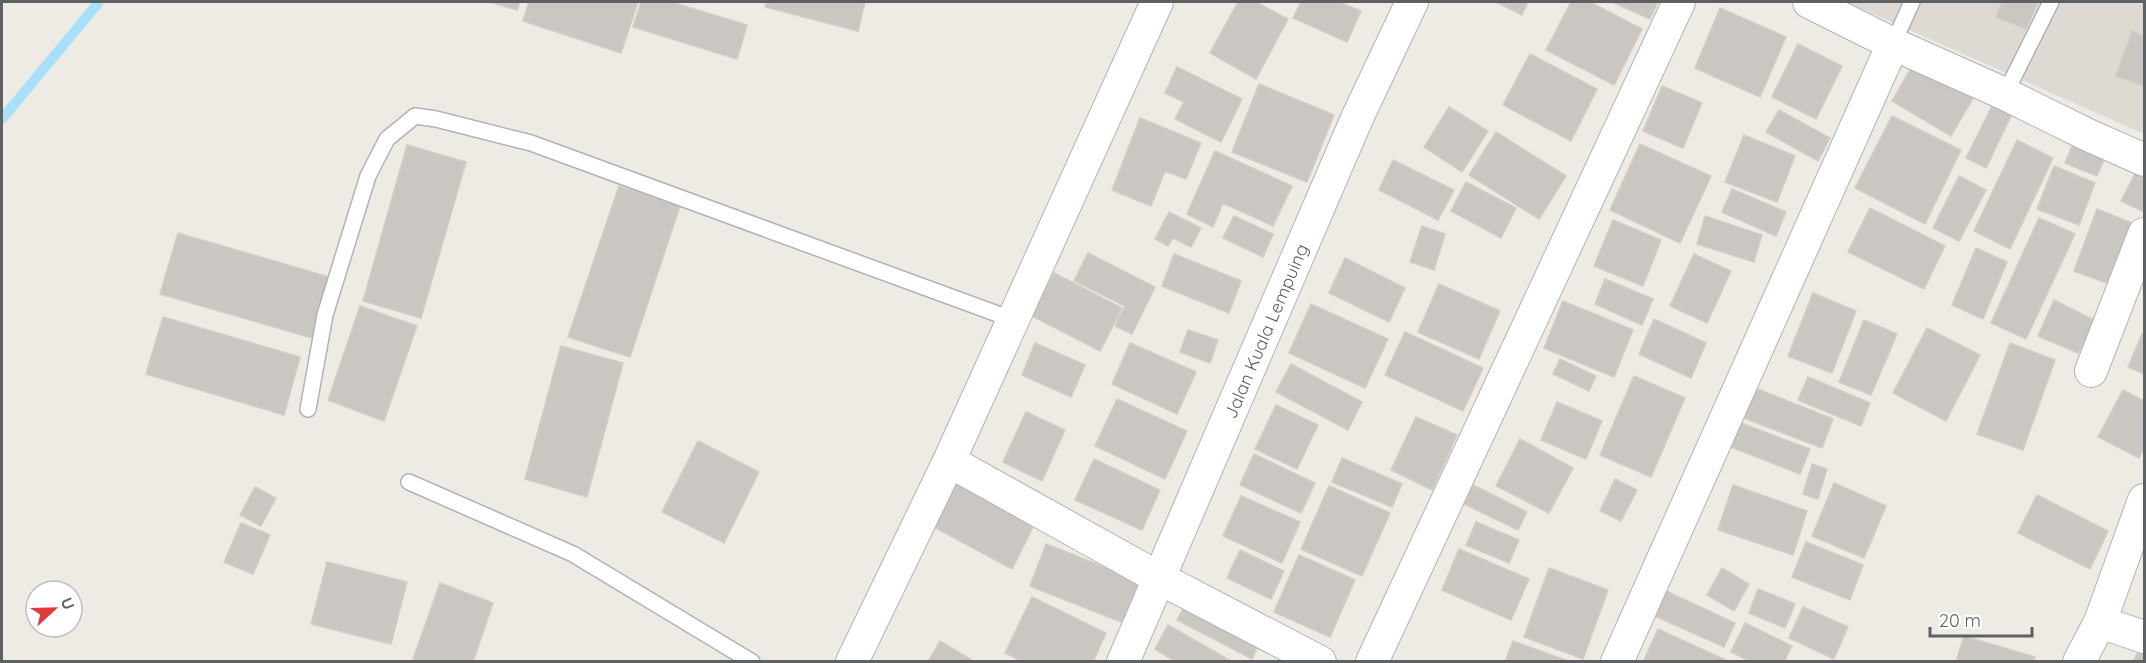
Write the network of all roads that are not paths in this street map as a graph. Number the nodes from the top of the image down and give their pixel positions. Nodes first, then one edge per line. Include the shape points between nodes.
1 (1157, 2) edge
2 (1412, 2) edge
3 (1679, 2) edge
4 (1809, 2) edge
5 (1912, 2) edge
6 (2051, 2) edge
7 (1893, 44) junction
8 (2005, 93) junction
9 (2145, 160) edge
10 (2145, 234) edge
11 (1014, 320) junction
12 (2091, 371) dead end
13 (308, 409) dead end
14 (949, 461) junction
15 (409, 482) dead end
16 (2145, 500) edge
17 (1159, 578) junction
18 (2100, 622) junction
19 (2145, 638) edge
20 (752, 662) edge
21 (852, 662) edge
22 (1123, 662) edge
23 (1320, 662) edge
24 (1372, 662) edge
25 (1617, 662) edge
26 (2079, 662) edge

1 - 11 street
2 - 17 street, Jalan Kuala Lempuing via 1358,116
3 - 24 street
4 - 7 street
5 - 7 lane
6 - 8 lane
7 - 8 street
7 - 25 street
8 - 9 street
10 - 12 street
11 - 13 lane via 531,143 415,116 387,139 368,176 325,315
11 - 14 street
14 - 17 street
14 - 21 street
15 - 20 lane via 573,554
16 - 18 street
17 - 22 street, Jalan Kuala Lempuing
17 - 23 street
18 - 19 street
18 - 26 street

